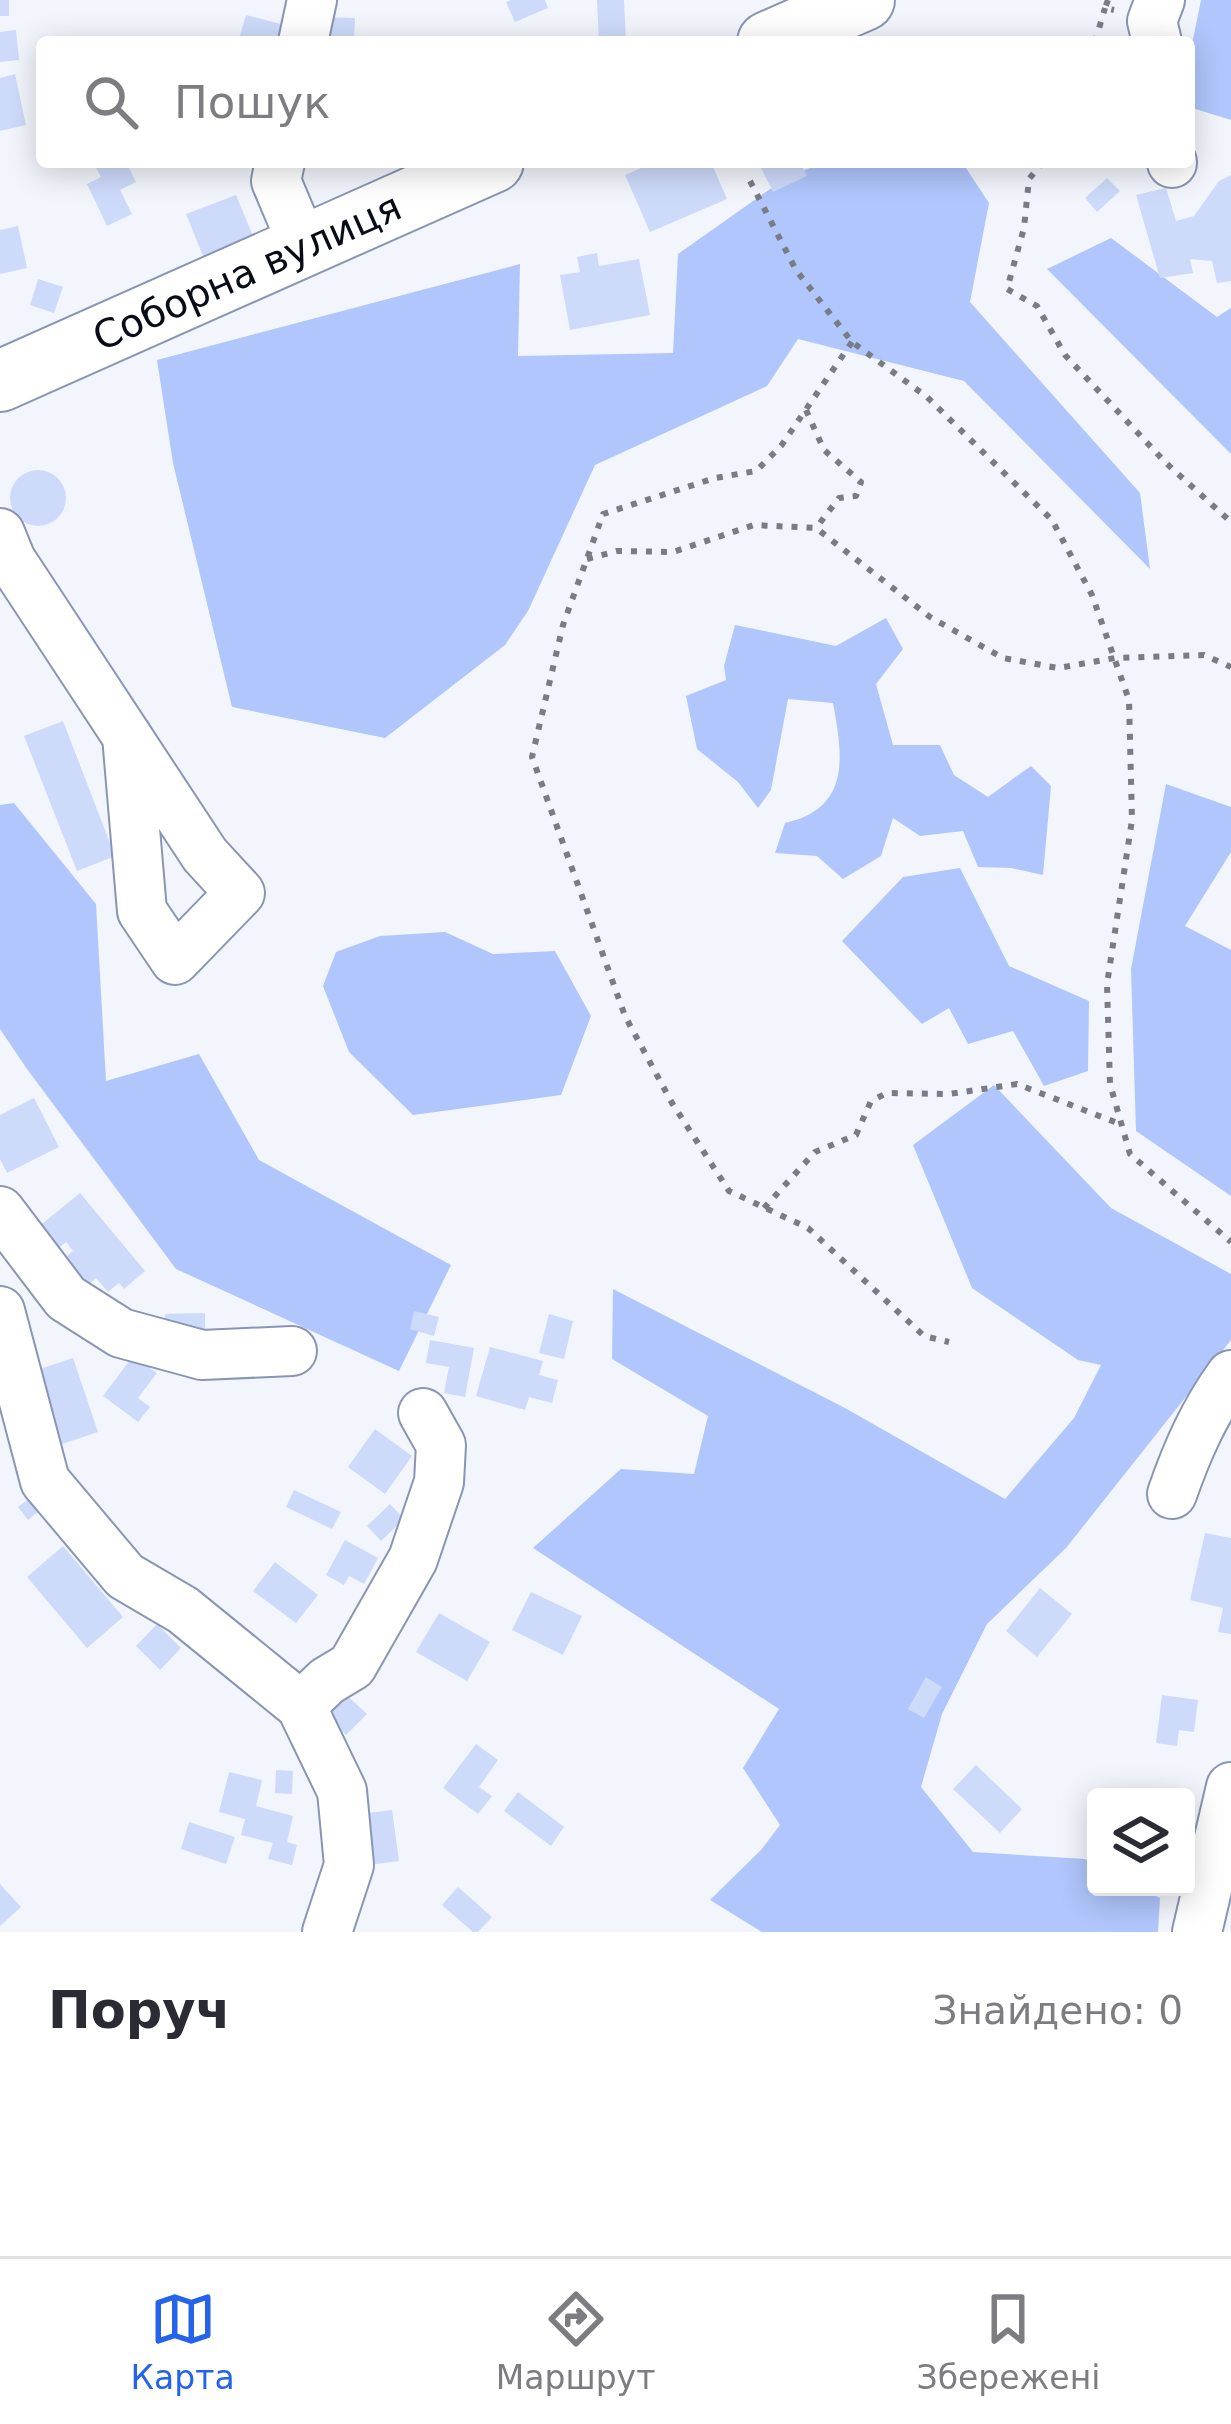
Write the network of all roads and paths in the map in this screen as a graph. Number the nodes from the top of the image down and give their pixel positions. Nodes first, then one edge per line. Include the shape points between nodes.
1 (312, 0) edge
2 (864, 0) edge
3 (1160, 0) edge
4 (1105, 8) dead end
5 (305, 36) edge
6 (782, 36) edge
7 (1096, 36) edge
8 (1156, 36) edge
9 (279, 168) edge
10 (479, 168) edge
11 (1038, 168) edge
12 (750, 181) dead end
13 (303, 245) junction
14 (852, 342) junction
15 (0, 381) edge
16 (806, 410) junction
17 (1231, 522) edge
18 (816, 528) junction
19 (0, 533) edge
20 (586, 560) junction
21 (1115, 658) junction
22 (1231, 667) edge
23 (127, 736) dead end
24 (1122, 1125) junction
25 (764, 1208) junction
26 (0, 1211) edge
27 (1231, 1242) edge
28 (0, 1312) edge
29 (950, 1342) dead end
30 (292, 1351) dead end
31 (1231, 1375) edge
32 (423, 1413) dead end
33 (1172, 1494) dead end
34 (301, 1706) junction
35 (1231, 1787) edge
36 (327, 1932) edge
37 (1197, 1932) edge

1 - 5 street
2 - 6 main road
3 - 8 street
4 - 7 path
9 - 13 street via 276,181
10 - 13 main road, Соборна вулиця
11 - 17 path via 1007,289 1037,306 1065,355
12 - 14 path via 796,270
13 - 15 main road, Соборна вулиця
14 - 16 path
14 - 21 path via 927,397 1052,520
16 - 18 path via 824,450 861,482 856,496 839,498
16 - 20 path via 756,471 603,514
18 - 20 path via 754,526 673,552 617,551
18 - 21 path via 930,616 1003,658 1058,668
19 - 23 street
20 - 25 path via 532,757 625,1016 729,1192
21 - 22 path via 1204,655
21 - 24 path via 1130,700 1132,820 1107,984 1110,1084
24 - 25 path via 1017,1084 886,1093 871,1102 856,1135 815,1152
24 - 27 path via 1130,1154
25 - 29 path via 808,1228 924,1336
26 - 30 street via 66,1298 121,1333 202,1355
28 - 34 street via 45,1480 125,1576 183,1610
31 - 33 street
32 - 34 street via 441,1445 440,1482 413,1559 352,1666
34 - 36 street via 342,1791 349,1864
35 - 37 street

